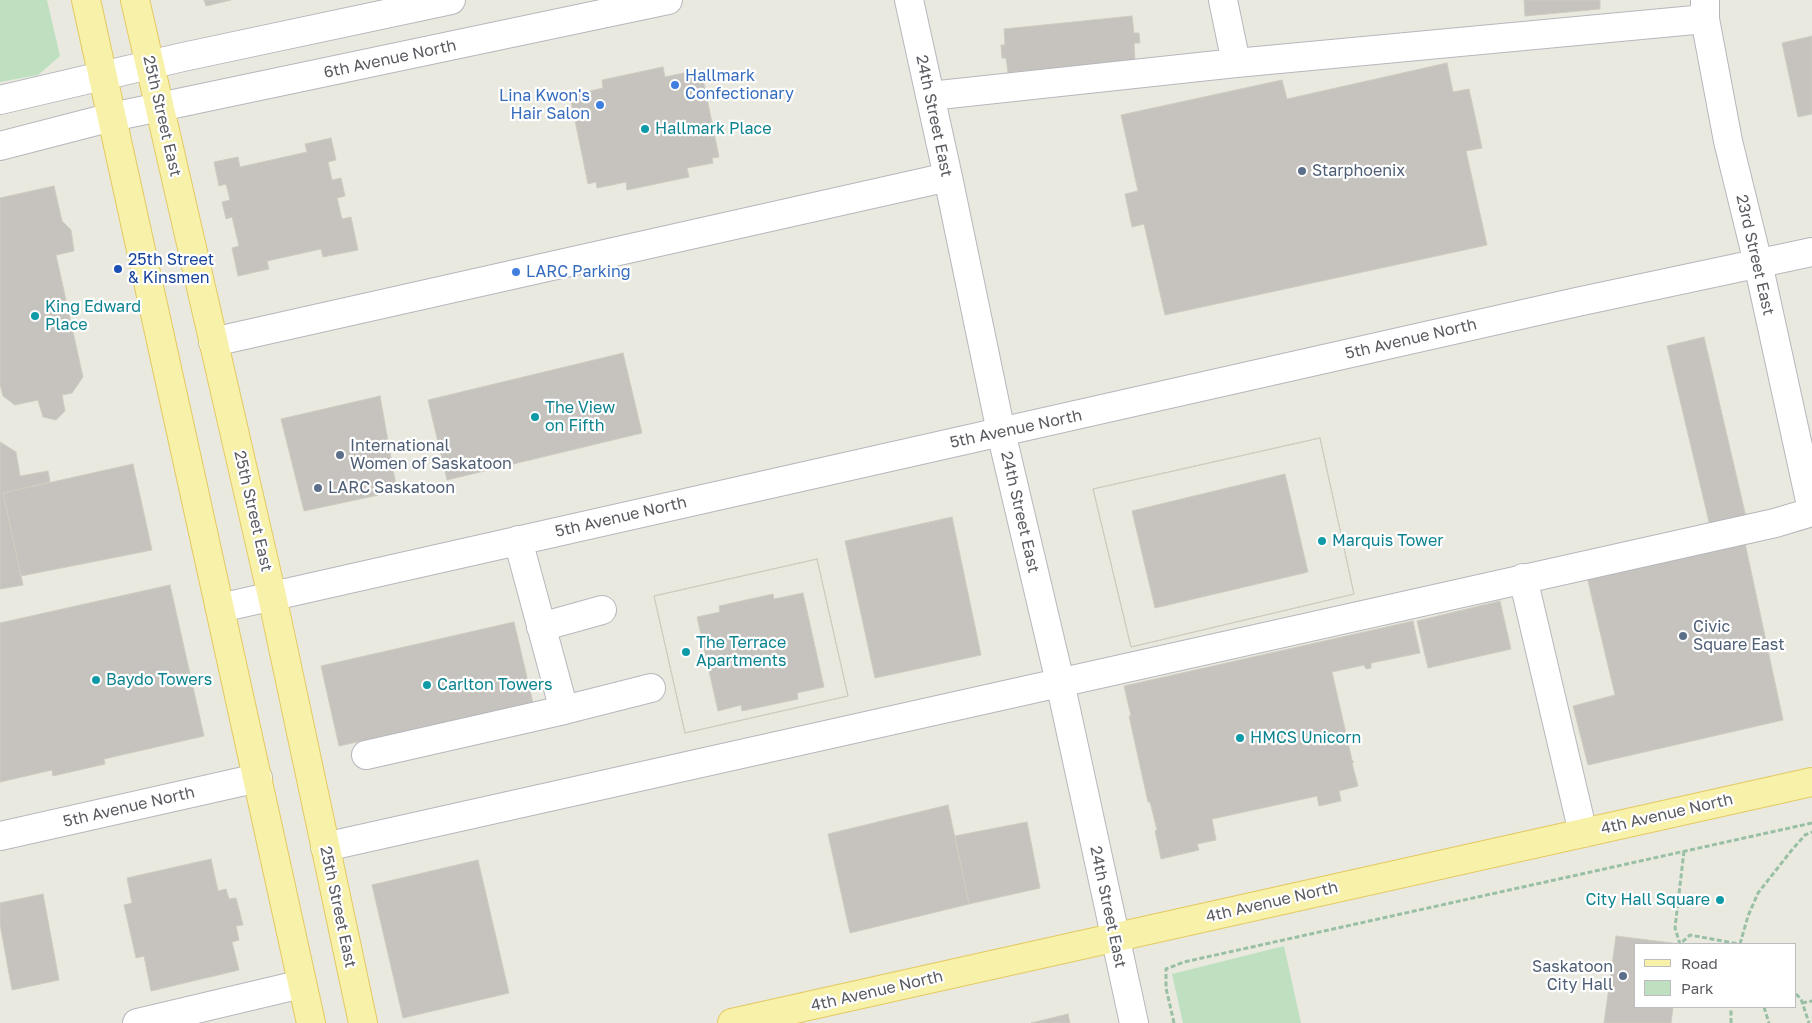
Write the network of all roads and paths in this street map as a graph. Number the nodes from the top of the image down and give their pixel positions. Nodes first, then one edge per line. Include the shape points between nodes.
1 (86, 0) edge
2 (135, 0) edge
3 (451, 0) edge
4 (668, 0) edge
5 (908, 0) edge
6 (1222, 0) edge
7 (1705, 9) edge
8 (1236, 63) junction
9 (150, 65) junction
10 (103, 76) junction
11 (930, 96) junction
12 (0, 100) edge
13 (160, 108) junction
14 (112, 117) junction
15 (0, 146) edge
16 (948, 177) junction
17 (1812, 252) edge
18 (1758, 263) junction
19 (213, 342) junction
20 (1001, 432) junction
21 (1812, 511) edge
22 (518, 540) junction
23 (1524, 578) junction
24 (272, 596) junction
25 (220, 608) junction
26 (602, 610) dead end
27 (541, 627) junction
28 (1060, 682) junction
29 (651, 688) dead end
30 (564, 710) junction
31 (366, 755) dead end
32 (258, 778) junction
33 (1812, 782) edge
34 (1812, 823) edge
35 (1812, 832) edge
36 (1583, 833) junction
37 (0, 836) edge
38 (325, 847) junction
39 (1684, 850) junction
40 (1114, 937) junction
41 (1680, 943) edge
42 (1681, 943) edge
43 (1734, 943) edge
44 (1739, 943) edge
45 (302, 984) junction
46 (1797, 995) edge
47 (1812, 1001) edge
48 (1802, 1003) junction
49 (1731, 1008) edge
50 (1764, 1008) edge
51 (136, 1023) edge
52 (311, 1023) edge
53 (363, 1023) edge
54 (732, 1023) edge
55 (1134, 1023) edge
56 (1174, 1023) edge
57 (1731, 1023) edge
58 (1768, 1023) edge
59 (1809, 1023) edge

1 - 10 main road
2 - 9 main road, 25th Street East
3 - 9 street
4 - 13 street, 6th Avenue North
5 - 11 street, 24th Street East
6 - 8 street
7 - 8 street
7 - 18 street, 23rd Street East via 1728,141
8 - 11 street
9 - 10 street
9 - 13 main road, 25th Street East
10 - 12 street
10 - 14 main road
11 - 16 street, 24th Street East
13 - 14 street, 6th Avenue North
13 - 19 main road, 25th Street East
14 - 15 street, 6th Avenue North
14 - 25 main road
16 - 19 street
16 - 20 street, 24th Street East
17 - 18 street, 5th Avenue North
18 - 20 street, 5th Avenue North
18 - 21 street, 23rd Street East
19 - 24 main road, 25th Street East
20 - 22 street, 5th Avenue North
20 - 28 street, 24th Street East
21 - 23 street via 1775,524
22 - 24 street, 5th Avenue North
22 - 27 street
23 - 28 street
23 - 36 street
24 - 25 street, 5th Avenue North
24 - 38 main road, 25th Street East
25 - 32 main road
26 - 27 street
27 - 30 street
28 - 38 street
28 - 40 street, 24th Street East
29 - 30 street
30 - 31 street
32 - 37 street, 5th Avenue North
32 - 45 main road
33 - 36 main road, 4th Avenue North
34 - 39 path
35 - 44 path via 1791,851 1758,893
36 - 40 main road, 4th Avenue North
38 - 53 main road, 25th Street East
39 - 41 path via 1675,928
39 - 56 path via 1184,962 1166,969 1166,988
40 - 54 main road, 4th Avenue North
40 - 55 street, 24th Street East
42 - 43 path via 1690,934
45 - 51 street
45 - 52 main road
46 - 48 path
47 - 48 path
48 - 59 path
49 - 57 path
50 - 58 path

